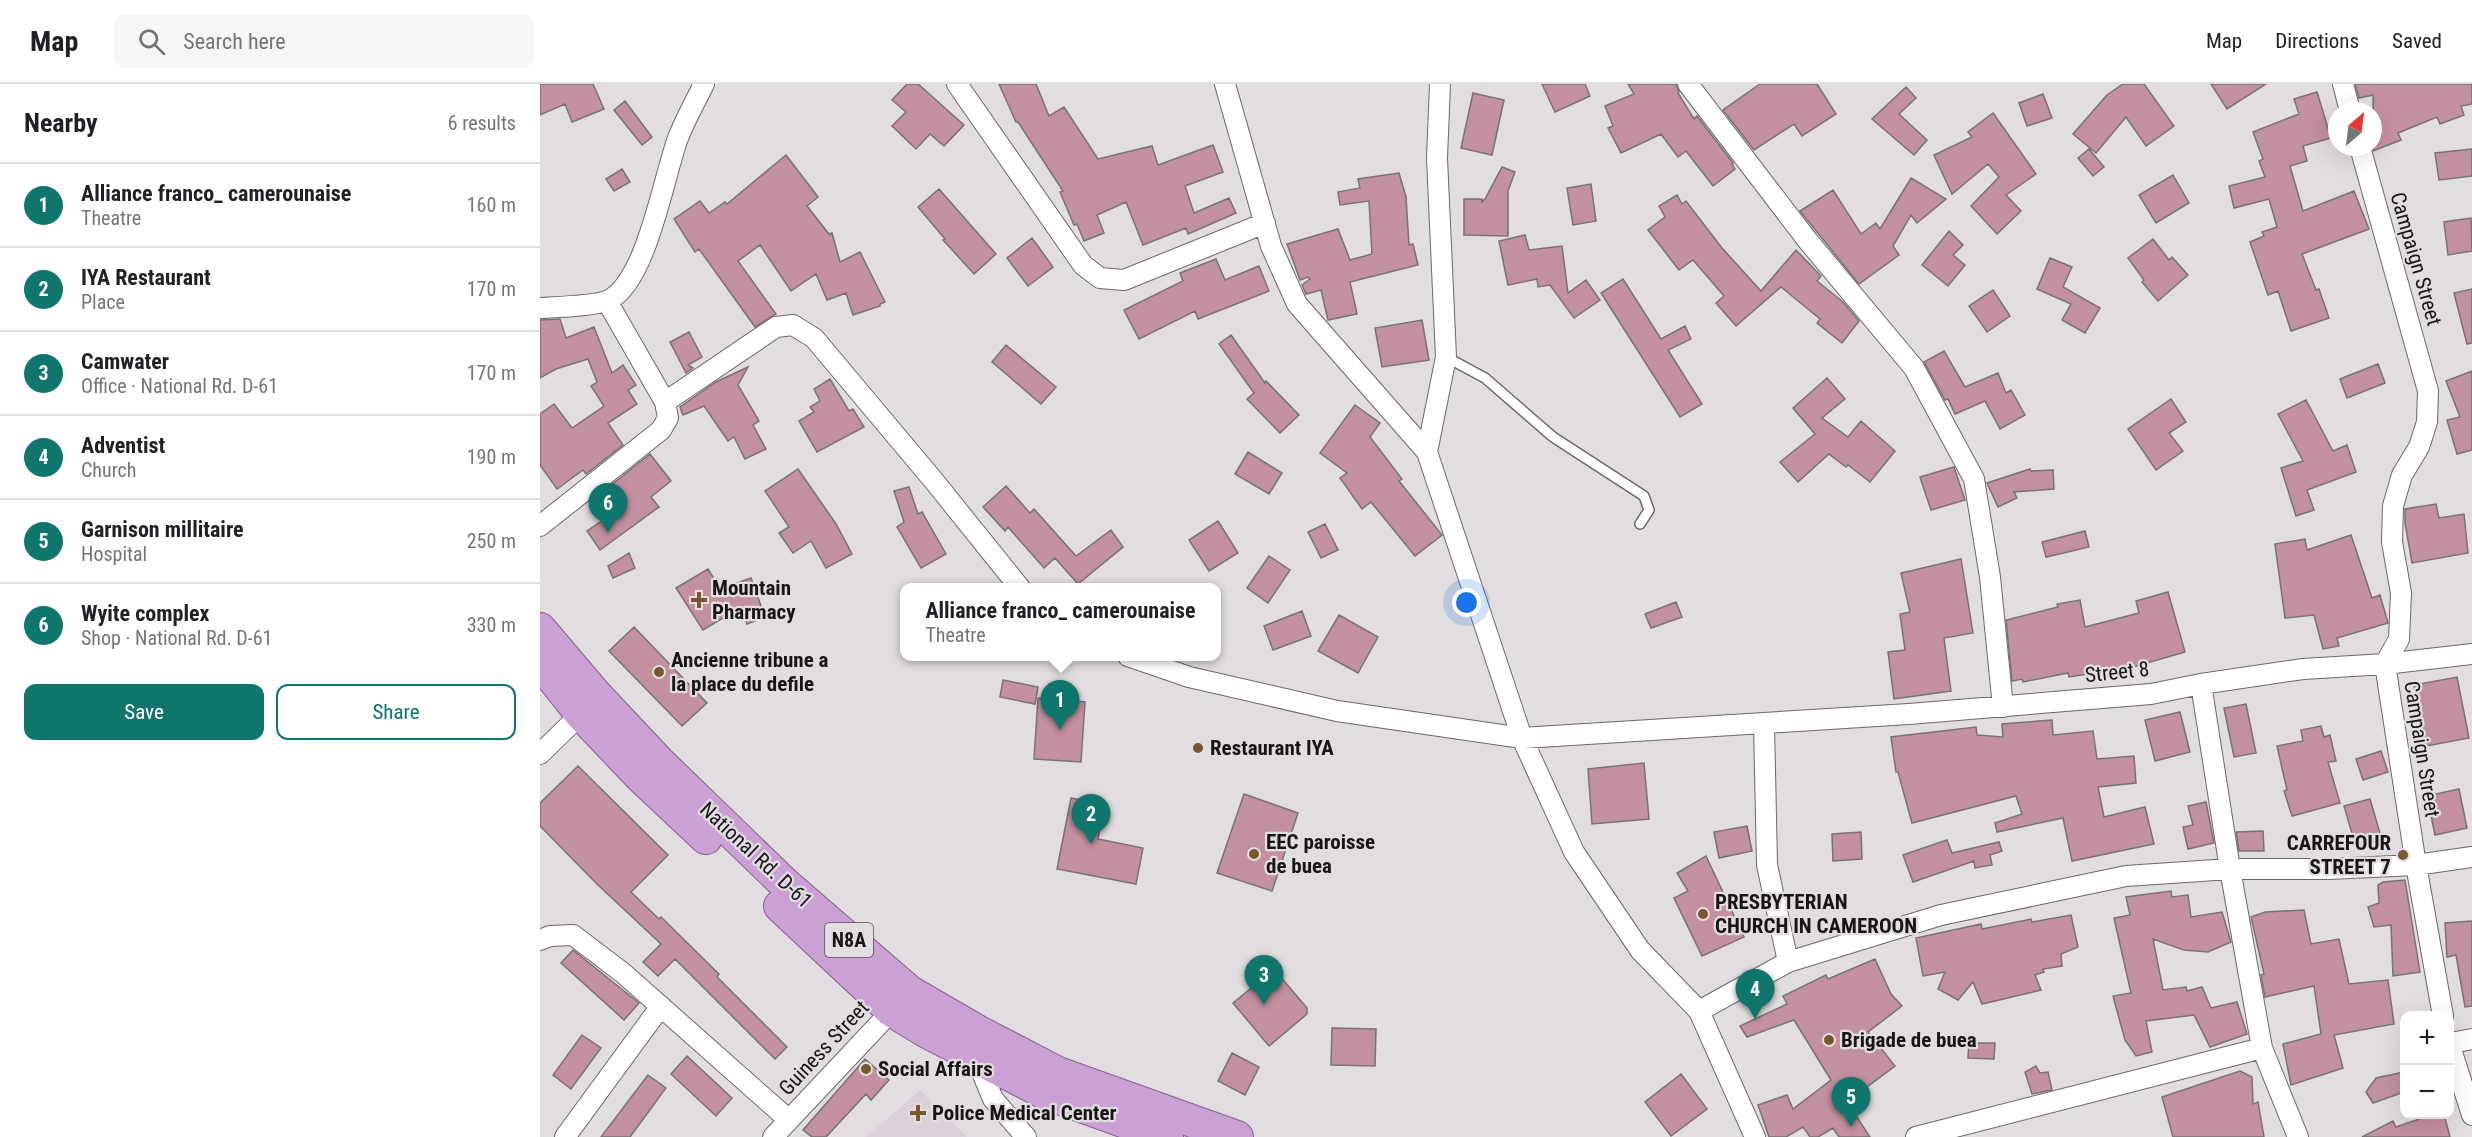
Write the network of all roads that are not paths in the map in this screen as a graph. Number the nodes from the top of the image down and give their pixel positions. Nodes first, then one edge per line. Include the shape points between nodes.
1 (704, 84) edge
2 (957, 84) edge
3 (1225, 84) edge
4 (1440, 84) edge
5 (1688, 84) edge
6 (2343, 84) edge
7 (2348, 102) edge
8 (2363, 156) edge
9 (1265, 223) junction
10 (607, 301) junction
11 (540, 308) edge
12 (1446, 357) junction
13 (665, 402) junction
14 (1427, 452) junction
15 (1640, 524) dead end
16 (540, 526) edge
17 (1016, 583) edge
18 (540, 629) edge
19 (2472, 654) edge
20 (1140, 661) edge
21 (540, 662) edge
22 (2385, 664) junction
23 (2201, 684) junction
24 (2003, 706) junction
25 (581, 714) junction
26 (1764, 723) junction
27 (1522, 738) junction
28 (540, 754) edge
29 (2472, 857) edge
30 (2416, 865) junction
31 (2230, 869) junction
32 (540, 940) edge
33 (1788, 962) junction
34 (901, 1001) junction
35 (660, 1006) junction
36 (1699, 1011) junction
37 (2442, 1011) edge
38 (2472, 1039) edge
39 (2454, 1043) edge
40 (2262, 1048) junction
41 (2454, 1057) edge
42 (976, 1058) junction
43 (2472, 1116) edge
44 (789, 1120) junction
45 (565, 1137) edge
46 (773, 1137) edge
47 (1026, 1137) edge
48 (1167, 1137) edge
49 (1237, 1137) edge
50 (1755, 1137) edge
51 (1916, 1137) edge
52 (2298, 1137) edge

1 - 10 street via 678,137 635,273 625,288
2 - 9 street via 1083,265 1100,278 1124,280
3 - 9 street
4 - 12 street via 1437,158
5 - 24 street via 1808,241 1914,368 1974,479 1990,577
6 - 7 street
8 - 22 street, Campaign Street via 2428,391 2427,422 2420,447 2402,475 2393,506 2392,542 2401,593 2399,639
9 - 14 street via 1297,304
10 - 11 street
10 - 13 street
12 - 14 street
12 - 15 lane via 1485,378 1553,437 1644,496 1649,510
13 - 16 street via 668,418 661,430
13 - 17 street via 776,327 793,325 814,338
14 - 27 street
18 - 34 highway, National Rd. D-61 / N8A via 659,762
19 - 22 street, Street 8
20 - 27 street, Street 8 via 1189,677 1337,711
21 - 25 highway, National Rd. D-61 / N8A
22 - 23 street, Street 8 via 2303,669
22 - 30 street, Campaign Street
23 - 24 street, Street 8 via 2151,694
23 - 31 street
24 - 26 street, Street 8
25 - 28 street
25 - 34 highway, National Rd. D-61 / N8A via 640,776
26 - 27 street, Street 8
26 - 33 street via 1767,865
27 - 36 street via 1574,852 1640,950
29 - 30 street
30 - 31 street
30 - 37 street, Campaign Street
31 - 33 street via 2114,878 1941,915
31 - 40 street
32 - 35 street via 573,935
33 - 36 street
34 - 42 highway, National Rd. D-61 / N8A
34 - 44 street, Guiness Street
34 - 49 highway, National Rd. D-61 / N8A via 979,1032 1058,1073
35 - 44 street
35 - 45 street
36 - 50 street
38 - 39 street
40 - 51 street
40 - 52 street
41 - 43 street
42 - 47 street via 993,1099
42 - 48 highway, National Rd. D-61 / N8A via 1045,1093
44 - 46 street, Guiness Street

